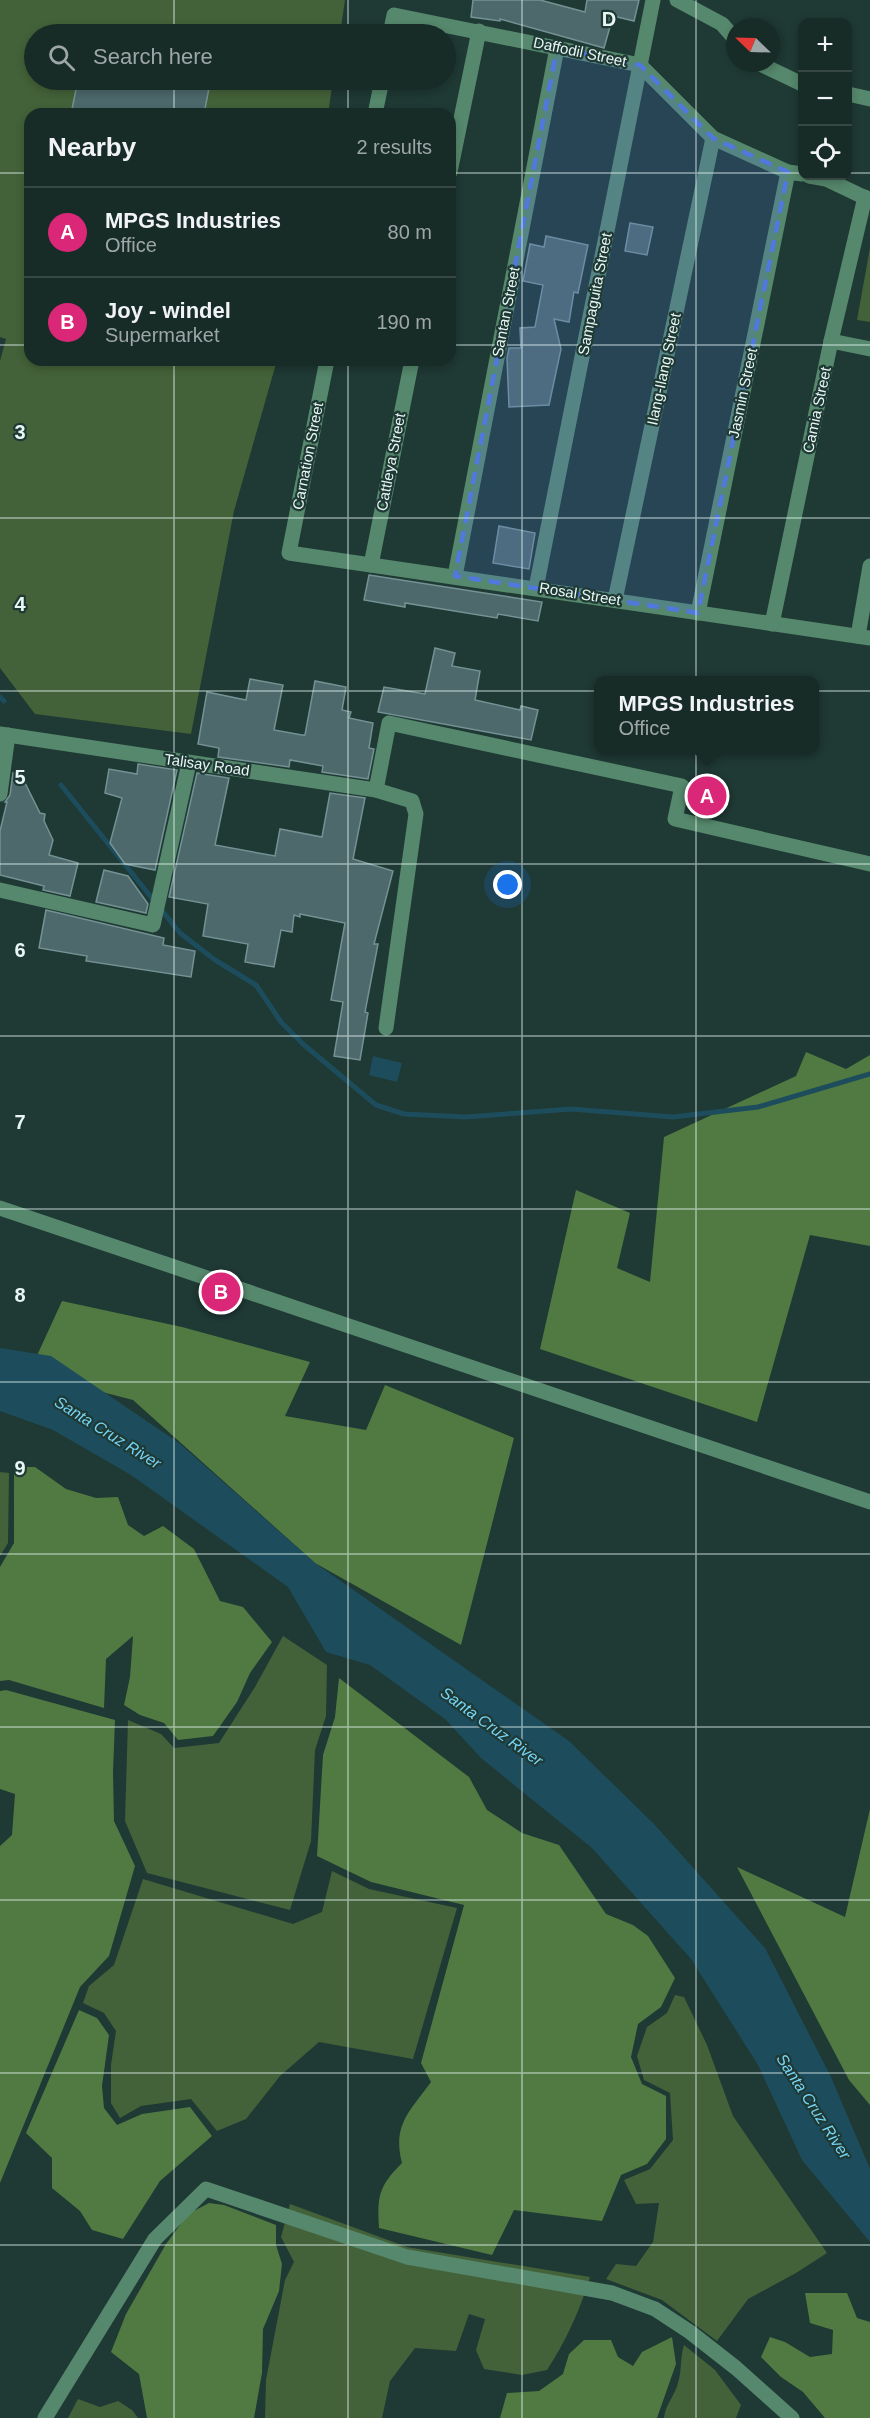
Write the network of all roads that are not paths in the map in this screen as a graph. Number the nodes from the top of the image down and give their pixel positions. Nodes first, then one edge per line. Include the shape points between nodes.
1 (653, 0) edge
2 (677, 0) edge
3 (392, 24) edge
4 (444, 24) edge
5 (456, 26) edge
6 (726, 29) edge
7 (478, 30) junction
8 (557, 48) junction
9 (640, 65) junction
10 (777, 72) edge
11 (798, 82) edge
12 (380, 90) edge
13 (852, 95) edge
14 (870, 99) edge
15 (376, 108) edge
16 (713, 138) junction
17 (456, 142) edge
18 (795, 173) edge
19 (828, 180) edge
20 (867, 198) edge
21 (831, 341) junction
22 (870, 349) edge
23 (326, 366) edge
24 (411, 366) edge
25 (289, 553) joint
26 (371, 565) junction
27 (870, 566) edge
28 (455, 576) junction
29 (536, 588) junction
30 (615, 600) junction
31 (698, 614) junction
32 (772, 624) junction
33 (864, 637) edge
34 (4, 735) edge
35 (189, 763) junction
36 (376, 790) junction
37 (0, 794) edge
38 (870, 864) edge
39 (0, 890) edge
40 (386, 1028) dead end
41 (0, 1208) edge
42 (870, 1502) edge
43 (45, 2418) edge
44 (792, 2418) edge

1 - 9 street, Sampaguita Street
2 - 6 street
3 - 4 street, Daffodil Street via 394,15
5 - 7 street, Daffodil Street
7 - 8 street, Daffodil Street
7 - 17 street
8 - 9 street, Daffodil Street
8 - 28 street, Santan Street
9 - 16 street, Daffodil Street
9 - 29 street, Sampaguita Street
10 - 11 street
12 - 15 street
13 - 14 street
16 - 18 street, Daffodil Street
16 - 30 street, Ilang-Ilang Street
18 - 31 street, Jasmin Street
19 - 20 street
20 - 21 street, Camia Street
21 - 22 street
21 - 32 street, Camia Street
23 - 25 street, Carnation Street
24 - 26 street, Cattleya Street
25 - 26 street, Rosal Street
26 - 28 street, Rosal Street
27 - 33 street
28 - 29 street, Rosal Street
29 - 30 street, Rosal Street
30 - 31 street, Rosal Street
31 - 32 street, Rosal Street
32 - 33 street, Rosal Street
34 - 35 street, Talisay Road
34 - 37 street
35 - 36 street, Talisay Road
35 - 39 street via 153,925
36 - 38 street via 389,723 682,786 675,819
36 - 40 street, Talisay Road via 412,801 416,814
41 - 42 street
43 - 44 street via 155,2239 206,2189 407,2257 612,2293 655,2309 736,2367

